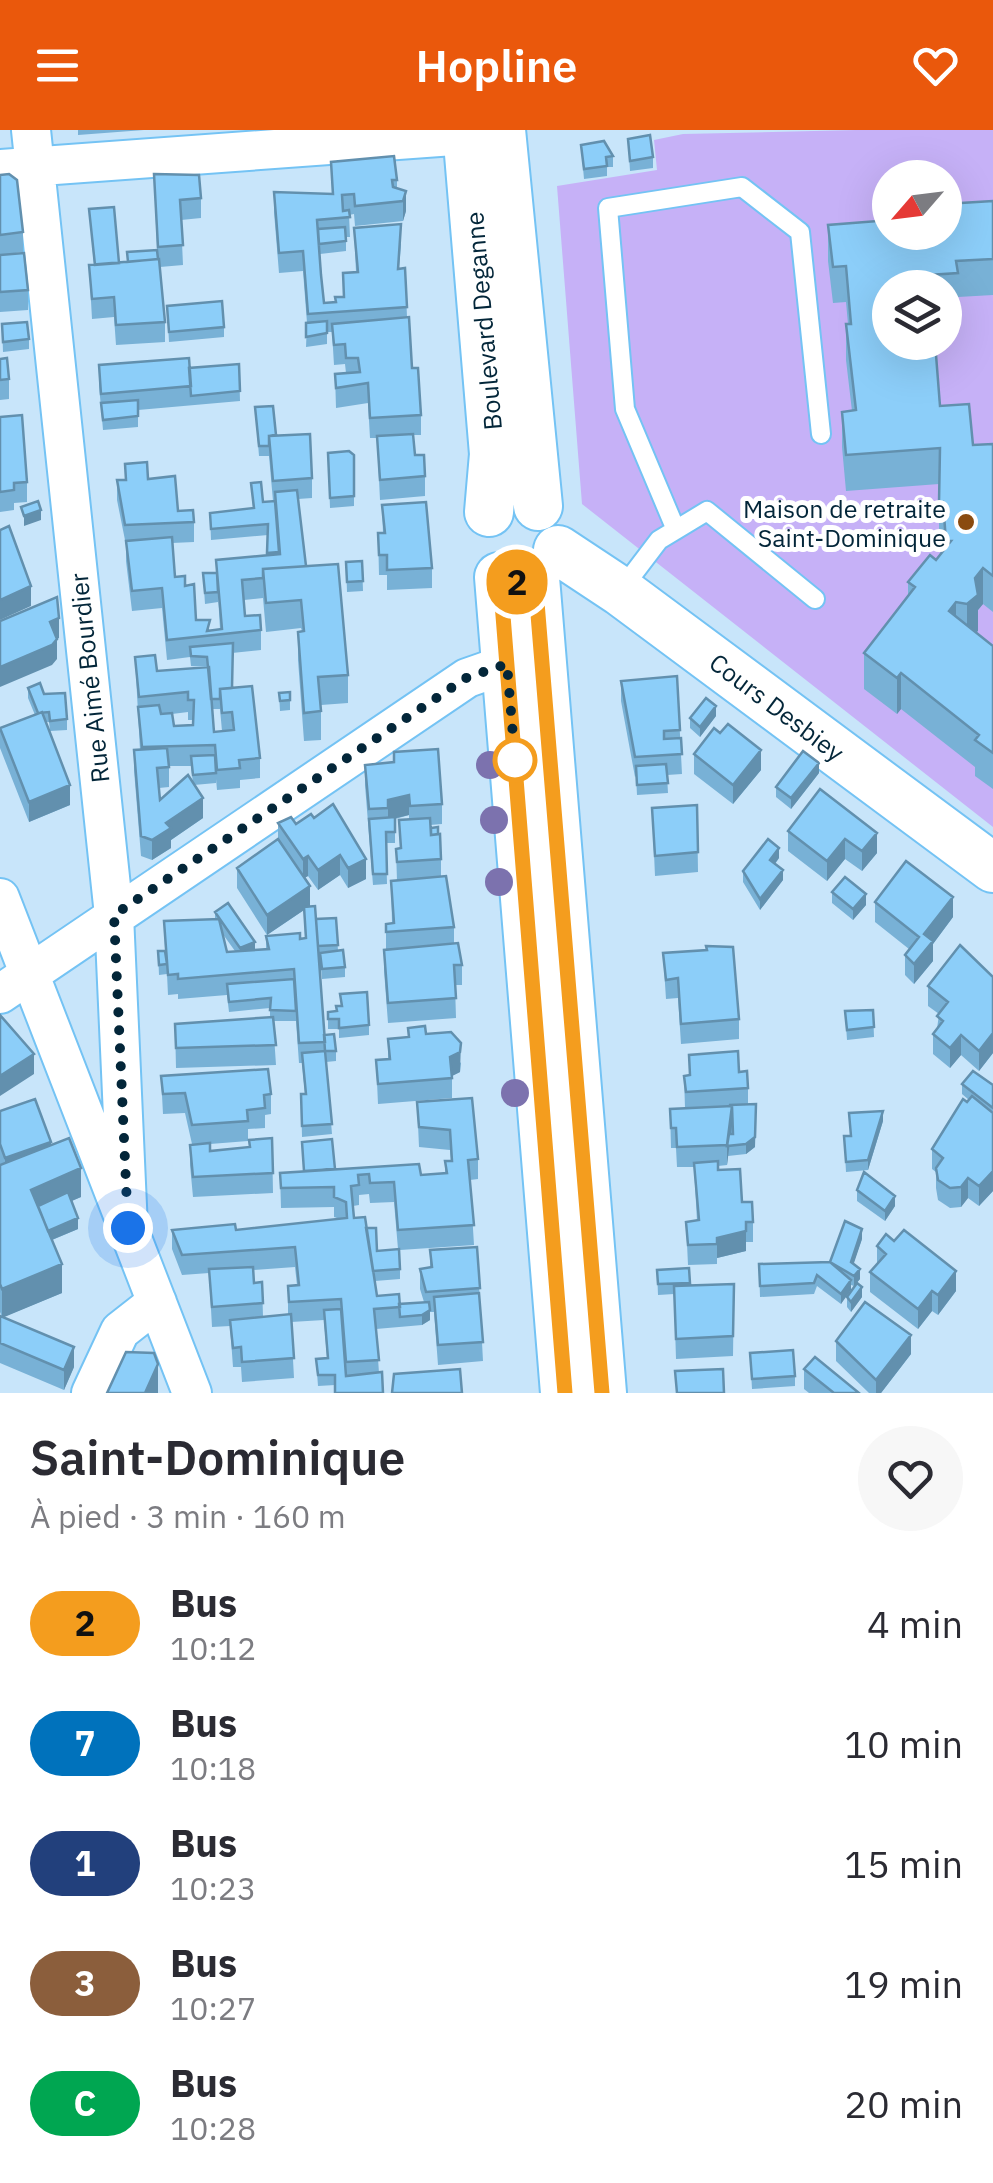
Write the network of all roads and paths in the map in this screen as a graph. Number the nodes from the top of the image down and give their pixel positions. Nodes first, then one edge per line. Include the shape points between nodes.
1 (478, 132) edge
2 (22, 155) edge
3 (820, 434) dead end
4 (538, 506) junction
5 (489, 512) junction
6 (676, 530) junction
7 (531, 568) junction
8 (620, 590) junction
9 (815, 599) dead end
10 (507, 664) junction
11 (993, 868) edge
12 (0, 898) edge
13 (114, 915) junction
14 (14, 984) edge
15 (128, 1228) junction
16 (157, 1302) junction
17 (91, 1393) edge
18 (192, 1393) edge
19 (565, 1393) edge
20 (602, 1393) edge

1 - 2 street
1 - 4 street, Boulevard Deganne
1 - 5 street, Boulevard Deganne via 494,454
2 - 13 street, Rue Aimé Bourdier
3 - 6 lane via 800,232 742,188 608,208 626,409
4 - 5 street via 512,501
4 - 7 street via 555,525
5 - 7 street via 478,535 482,560
6 - 8 lane via 658,540
6 - 9 lane via 707,512
7 - 8 street, Cours Desbiey
7 - 10 street
7 - 20 street
8 - 11 street, Cours Desbiey
10 - 13 street via 466,678
10 - 19 street
12 - 14 street
13 - 14 street
13 - 15 street, Rue Aimé Bourdier
14 - 15 street
15 - 16 street
16 - 17 street via 120,1331
16 - 18 street

